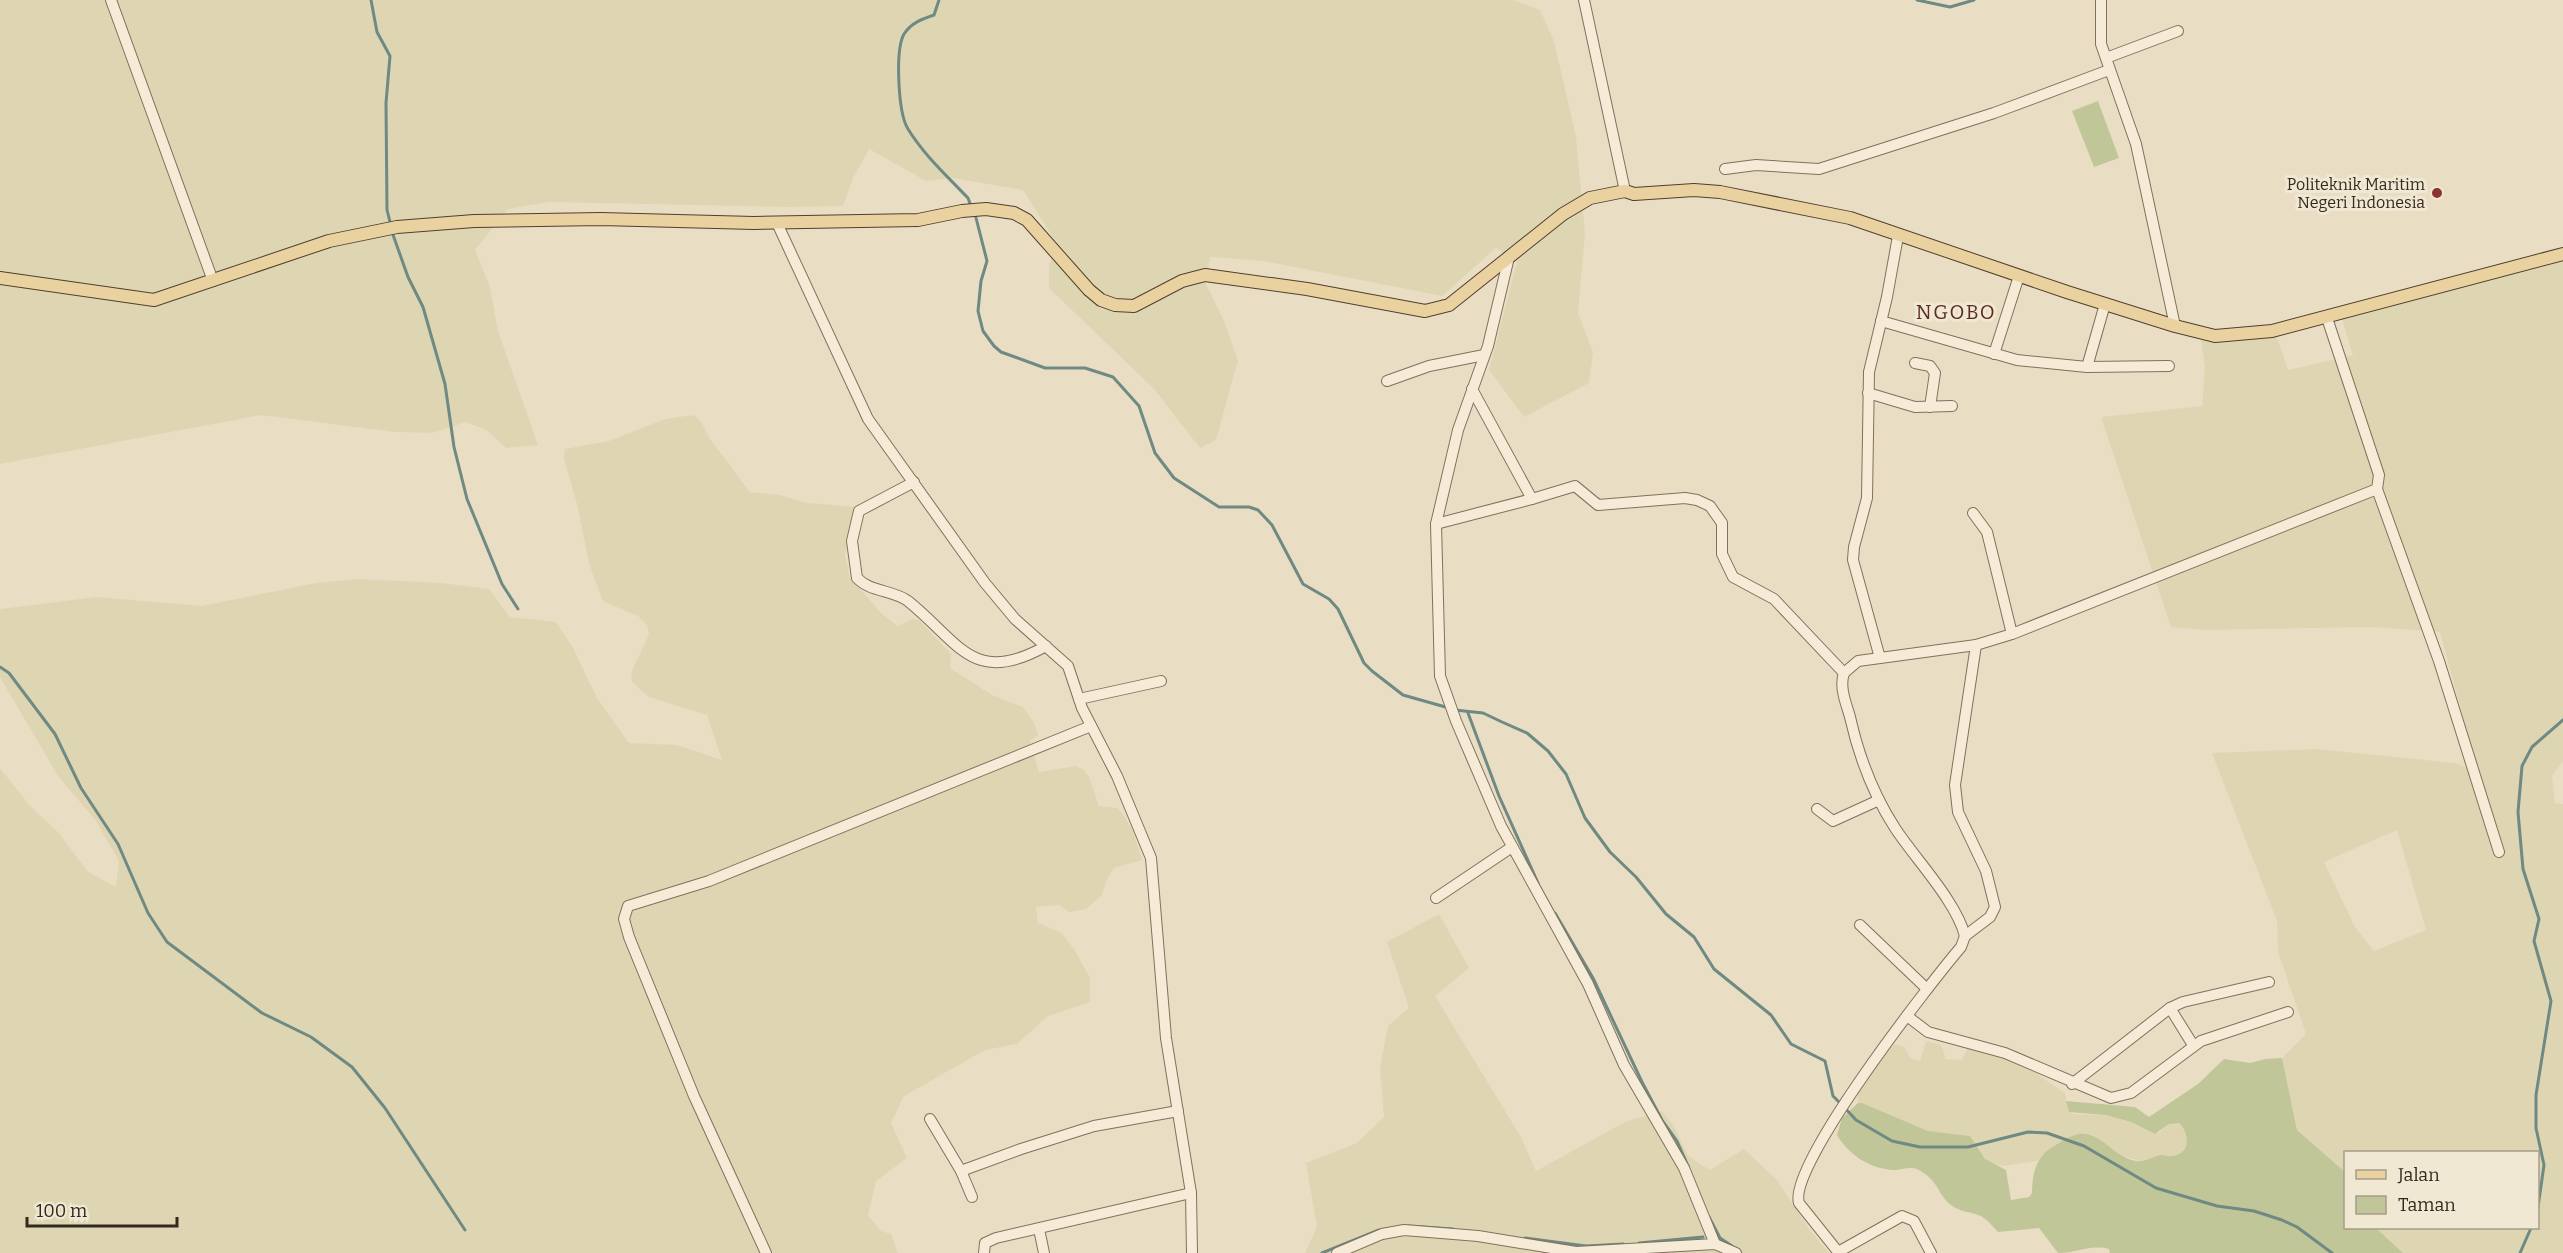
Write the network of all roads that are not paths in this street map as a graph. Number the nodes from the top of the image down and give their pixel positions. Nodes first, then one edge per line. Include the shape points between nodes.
1 (111, 0) edge
2 (1584, 0) edge
3 (2101, 0) edge
4 (2178, 31) dead end
5 (2106, 58) junction
6 (2109, 70) junction
7 (1725, 169) dead end
8 (1625, 191) junction
9 (777, 223) junction
10 (1899, 236) junction
11 (2563, 254) edge
12 (1509, 257) junction
13 (2019, 276) junction
14 (0, 278) edge
15 (213, 281) junction
16 (2105, 304) junction
17 (2327, 318) junction
18 (1881, 321) junction
19 (2175, 326) junction
20 (1994, 354) junction
21 (1484, 355) junction
22 (1915, 363) dead end
23 (2169, 366) dead end
24 (2087, 368) junction
25 (1387, 381) dead end
26 (1472, 390) junction
27 (1868, 393) junction
28 (1952, 406) dead end
29 (1930, 407) junction
30 (914, 482) junction
31 (2377, 489) junction
32 (1532, 499) junction
33 (1973, 513) dead end
34 (1436, 524) junction
35 (2012, 634) junction
36 (1976, 645) junction
37 (1046, 646) junction
38 (1880, 658) junction
39 (1844, 673) junction
40 (1161, 681) dead end
41 (1079, 699) junction
42 (1091, 726) junction
43 (1879, 800) junction
44 (1818, 809) dead end
45 (1512, 847) junction
46 (2499, 852) dead end
47 (1436, 898) dead end
48 (1860, 925) dead end
49 (1965, 936) junction
50 (2269, 982) dead end
51 (1926, 988) junction
52 (2170, 1008) junction
53 (2288, 1012) dead end
54 (1907, 1016) junction
55 (2193, 1046) junction
56 (2072, 1084) junction
57 (1178, 1111) junction
58 (930, 1119) dead end
59 (962, 1172) junction
60 (1191, 1193) junction
61 (972, 1197) dead end
62 (1039, 1229) junction
63 (1715, 1244) junction
64 (1839, 1252) edge
65 (766, 1253) edge
66 (984, 1253) edge
67 (1044, 1253) edge
68 (1192, 1253) edge
69 (1337, 1253) edge
70 (1736, 1253) edge
71 (1931, 1253) edge

1 - 15 street
2 - 8 street
3 - 5 street via 2099,30
4 - 5 street
5 - 6 street
6 - 7 street via 1994,113 1819,169 1756,165
6 - 19 street via 2136,144
8 - 10 main road via 1720,192 1822,211
8 - 12 main road via 1590,198 1574,207
9 - 12 main road via 918,220 986,209 1022,216 1089,290 1101,300 1126,307 1182,281 1205,275 1415,310 1437,310 1449,305
9 - 15 main road via 601,219 391,227 329,242
9 - 30 street via 860,406
10 - 13 main road
10 - 18 street
11 - 17 main road
12 - 21 street
13 - 16 main road
13 - 20 street
14 - 15 main road via 144,300 163,298
16 - 19 main road
16 - 24 street
17 - 19 main road via 2238,335 2215,336
17 - 31 street via 2379,475
18 - 20 street
18 - 27 street
20 - 24 street
21 - 25 street via 1429,366
21 - 26 street
22 - 29 street via 1930,366 1935,372
23 - 24 street
26 - 32 street
26 - 34 street via 1458,430
27 - 29 street via 1915,407
27 - 38 street via 1867,498 1853,561
28 - 29 street
30 - 37 street via 990,590
30 - 37 street via 860,511 852,541 857,578 907,601 960,649 985,662 1015,662
31 - 35 street
31 - 46 street via 2439,661
32 - 34 street
32 - 39 street via 1575,486 1598,505 1685,498 1704,502 1725,530 1722,554 1733,577 1774,599
33 - 35 street via 1987,532
34 - 45 street via 1440,676
35 - 36 street
36 - 38 street
36 - 49 street via 1956,785 1958,812 1986,871 1995,907 1990,917
37 - 41 street via 1068,666
38 - 39 street via 1858,661
39 - 43 street via 1842,688 1853,730
40 - 41 street
41 - 42 street
42 - 57 street via 1151,858 1166,1038
42 - 65 street via 709,881 628,906 624,919 638,959 694,1096
43 - 44 street via 1833,821
43 - 49 street via 1957,914
45 - 47 street
45 - 63 street via 1588,984 1624,1065 1684,1168
48 - 51 street
49 - 51 street via 1961,947
50 - 52 street
51 - 54 street
52 - 55 street
52 - 56 street
53 - 55 street
54 - 56 street via 1928,1032 2005,1053
54 - 64 street via 1837,1114 1801,1181 1797,1197 1805,1212
55 - 56 street via 2131,1093 2118,1098
57 - 59 street via 1094,1126
57 - 60 street
58 - 59 street
59 - 61 street
60 - 62 street
60 - 68 street
62 - 66 street via 988,1241 983,1246
62 - 67 street
63 - 69 street via 1576,1252 1478,1236 1404,1230 1382,1234
63 - 70 street
64 - 71 street via 1902,1216 1914,1221

